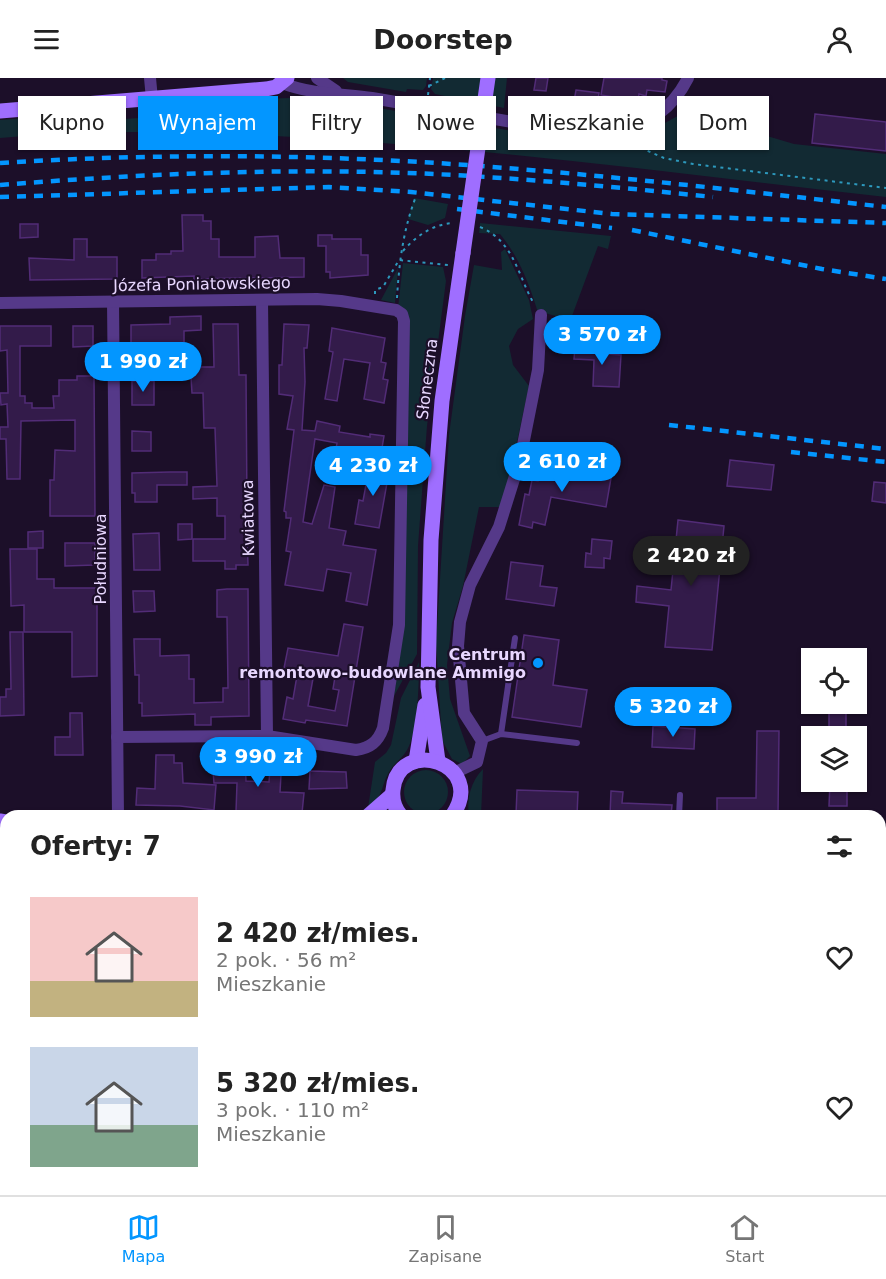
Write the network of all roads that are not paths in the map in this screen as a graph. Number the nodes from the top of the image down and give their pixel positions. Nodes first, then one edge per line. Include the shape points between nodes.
1 (150, 78) edge
2 (317, 78) edge
3 (488, 78) edge
4 (688, 78) edge
5 (285, 81) edge
6 (343, 94) junction
7 (152, 96) edge
8 (186, 96) edge
9 (138, 100) edge
10 (0, 111) edge
11 (262, 300) junction
12 (113, 301) junction
13 (0, 303) edge
14 (399, 312) joint
15 (540, 315) road end
16 (515, 638) dead end
17 (428, 687) junction
18 (501, 734) junction
19 (267, 736) junction
20 (117, 737) junction
21 (482, 741) junction
22 (577, 742) dead end
23 (416, 761) junction
24 (438, 761) junction
25 (454, 773) junction
26 (392, 795) junction
27 (680, 795) dead end
28 (118, 810) edge
29 (375, 810) edge
30 (397, 810) edge
31 (457, 810) edge
32 (680, 810) edge

1 - 7 street
2 - 6 street
3 - 17 street, Słoneczna, bridge via 434,486
4 - 6 street via 660,114 612,133 561,130
5 - 6 street via 295,88
5 - 8 street via 266,89
9 - 10 street
11 - 12 street, Józefa Poniatowskiego
11 - 14 street, Józefa Poniatowskiego via 331,299
11 - 19 street, Kwiatowa
12 - 13 street, Józefa Poniatowskiego
12 - 20 street, Południowa
14 - 19 street, Słoneczna via 405,330 399,625 383,728 377,741 356,750
15 - 21 street via 538,370 520,460 500,527 470,585 460,622 458,645 464,713
16 - 18 lane
17 - 23 street, Słoneczna
17 - 24 street, Słoneczna
18 - 21 lane
18 - 22 lane
19 - 20 street
20 - 28 street, Południowa
21 - 25 street via 477,762
23 - 24 street
23 - 26 street via 401,770
24 - 25 street
25 - 31 street via 461,794
26 - 29 street
26 - 30 street
27 - 32 lane

